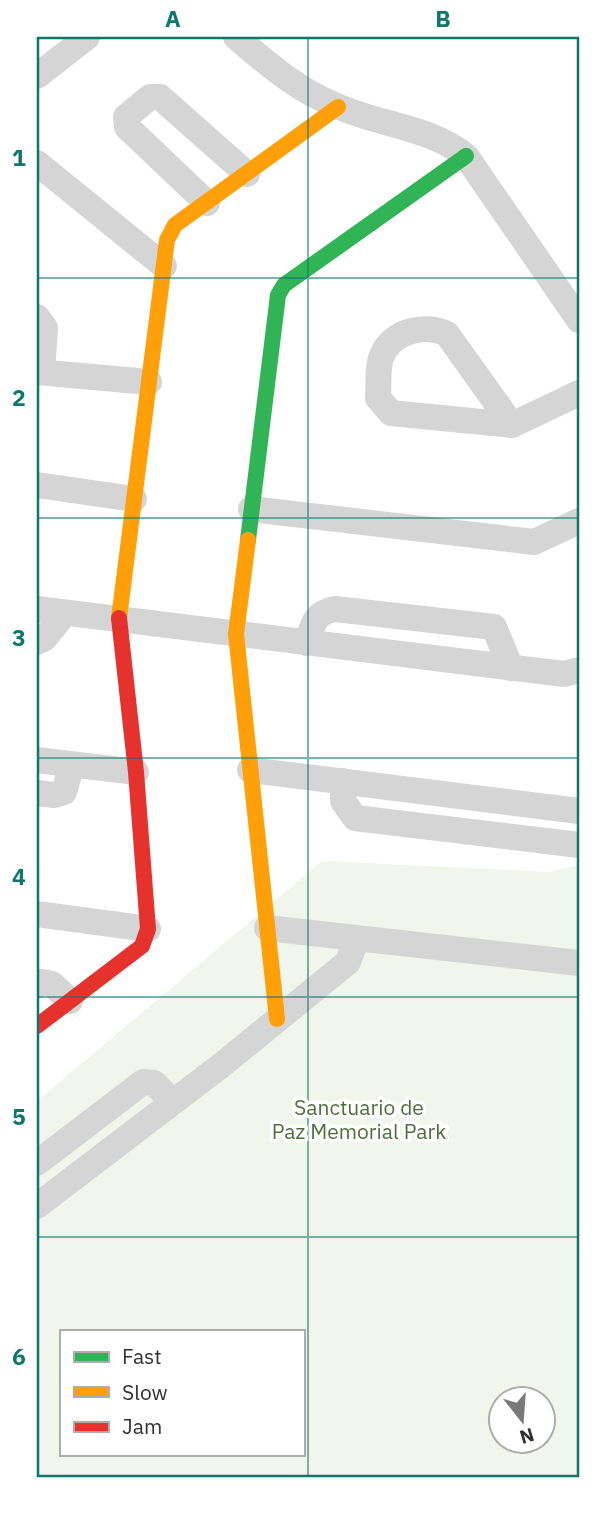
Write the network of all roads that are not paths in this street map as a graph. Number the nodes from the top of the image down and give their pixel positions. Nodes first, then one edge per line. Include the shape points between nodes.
1 (87, 37) edge
2 (236, 37) edge
3 (37, 76) edge
4 (338, 107) junction
5 (466, 156) junction
6 (37, 163) edge
7 (247, 174) junction
8 (206, 203) junction
9 (164, 266) junction
10 (37, 317) edge
11 (579, 320) edge
12 (39, 372) edge
13 (149, 382) junction
14 (579, 393) edge
15 (512, 425) junction
16 (37, 485) edge
17 (134, 499) junction
18 (251, 509) junction
19 (579, 521) edge
20 (37, 610) edge
21 (65, 613) junction
22 (119, 620) junction
23 (236, 634) junction
24 (37, 642) edge
25 (307, 643) junction
26 (511, 668) junction
27 (579, 670) edge
28 (37, 760) edge
29 (72, 764) junction
30 (250, 770) junction
31 (136, 772) junction
32 (343, 781) junction
33 (37, 793) edge
34 (579, 811) edge
35 (579, 845) edge
36 (37, 914) edge
37 (267, 928) junction
38 (148, 929) junction
39 (357, 939) junction
40 (579, 964) edge
41 (37, 986) edge
42 (70, 1001) junction
43 (277, 1019) junction
44 (37, 1026) edge
45 (173, 1102) junction
46 (37, 1163) edge
47 (37, 1206) edge

1 - 3 street
2 - 4 street via 294,86
4 - 5 street via 448,142
4 - 7 street
5 - 11 street
5 - 18 street via 284,285 278,295
6 - 9 street
7 - 8 street
7 - 8 street via 160,97 150,97 127,117 128,127
8 - 9 street via 175,225 167,240
9 - 13 street
10 - 12 street via 45,328
12 - 13 street
13 - 17 street
14 - 15 street
15 - 15 street via 391,413 378,398 381,357 402,335 434,327 447,334
16 - 17 street
17 - 22 street
18 - 19 street via 534,542
18 - 23 street
20 - 21 street
21 - 22 street
21 - 24 street
22 - 23 street
22 - 31 street
23 - 25 street
23 - 30 street
25 - 26 street
25 - 26 street via 315,618 322,611 335,609 494,628
26 - 27 street via 564,674
28 - 29 street
29 - 31 street
29 - 33 street via 64,792
30 - 32 street
30 - 37 street
31 - 38 street
32 - 34 street
32 - 35 street via 343,801 355,818
36 - 38 street
37 - 39 street
37 - 43 street
38 - 42 street via 142,946
39 - 40 street
39 - 43 street via 348,962
41 - 42 street via 52,984
42 - 44 street
43 - 45 street
45 - 46 street via 154,1083 143,1082
45 - 47 street

